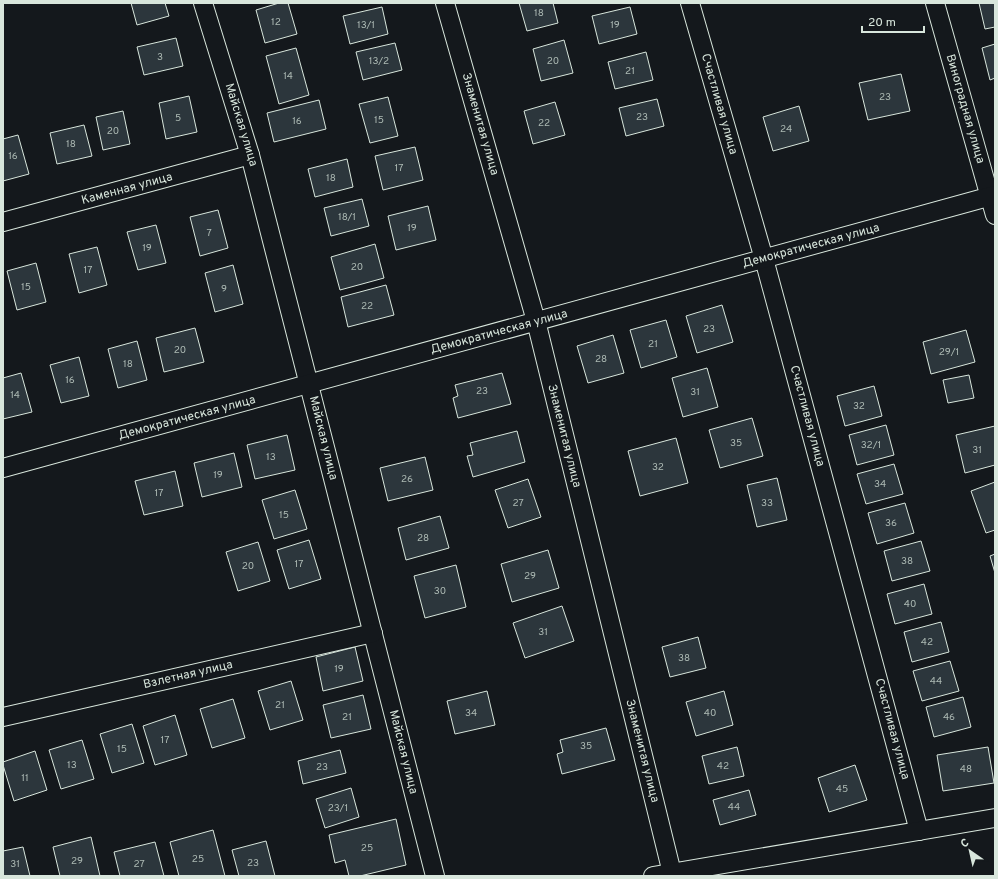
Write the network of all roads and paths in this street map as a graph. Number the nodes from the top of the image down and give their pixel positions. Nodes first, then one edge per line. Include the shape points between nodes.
1 (203, 3) edge
2 (445, 3) edge
3 (690, 3) edge
4 (935, 3) edge
5 (250, 156) junction
6 (992, 196) edge
7 (995, 215) edge
8 (3, 222) edge
9 (764, 259) junction
10 (536, 321) junction
11 (309, 384) junction
12 (3, 468) edge
13 (373, 633) junction
14 (3, 717) edge
15 (995, 818) edge
16 (920, 830) junction
17 (672, 873) junction
18 (435, 876) edge
19 (653, 876) edge

1 - 5 street, Майская улица
2 - 10 street, Знаменитая улица
3 - 9 street, Счастливая улица
4 - 6 street, Виноградная улица
5 - 8 street, Каменная улица
5 - 11 street, Майская улица
6 - 7 street, Виноградная улица
6 - 9 street, Демократическая улица
9 - 10 street, Демократическая улица
9 - 16 street, Счастливая улица
10 - 11 street, Демократическая улица
10 - 17 street, Знаменитая улица
11 - 12 street, Демократическая улица
11 - 13 street, Майская улица
13 - 14 street, Взлетная улица
13 - 18 street, Майская улица
15 - 16 street
16 - 17 street
17 - 19 street

